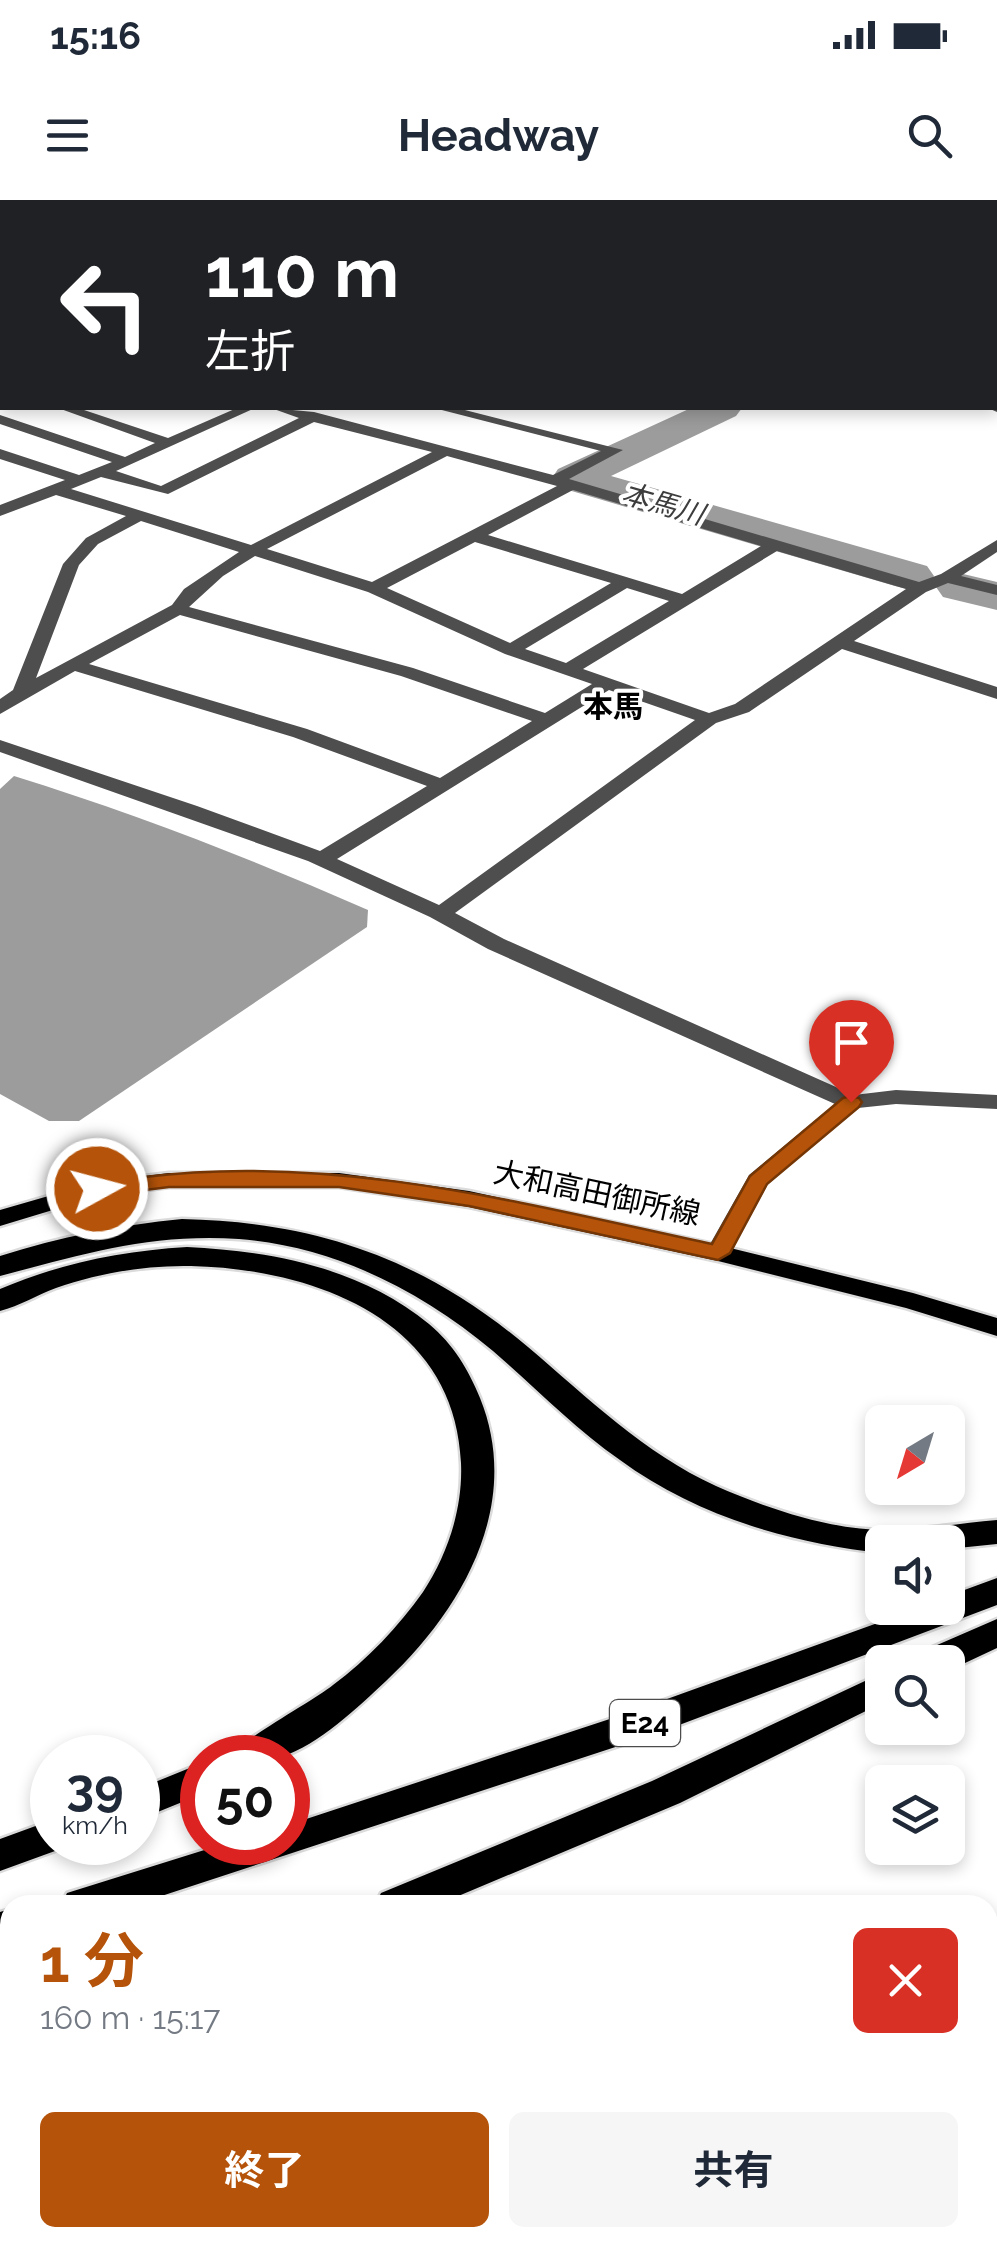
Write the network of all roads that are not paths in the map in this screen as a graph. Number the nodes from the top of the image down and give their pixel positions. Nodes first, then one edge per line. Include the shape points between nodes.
1 (32, 410) edge
2 (71, 410) edge
3 (243, 410) edge
4 (287, 410) edge
5 (448, 410) edge
6 (314, 416) junction
7 (0, 420) edge
8 (24, 427) junction
9 (169, 443) junction
10 (446, 450) junction
11 (0, 454) edge
12 (126, 462) junction
13 (101, 472) junction
14 (80, 480) junction
15 (563, 482) junction
16 (58, 490) junction
17 (0, 511) edge
18 (140, 515) junction
19 (474, 536) junction
20 (776, 544) junction
21 (997, 545) edge
22 (254, 550) junction
23 (624, 582) junction
24 (934, 583) junction
25 (374, 588) junction
26 (997, 590) edge
27 (683, 600) junction
28 (178, 609) junction
29 (843, 643) junction
30 (511, 650) junction
31 (76, 666) junction
32 (568, 670) junction
33 (606, 684) junction
34 (21, 692) junction
35 (997, 693) edge
36 (0, 708) edge
37 (709, 719) junction
38 (546, 720) junction
39 (0, 746) edge
40 (440, 784) junction
41 (320, 860) junction
42 (442, 913) junction
43 (851, 1102) junction
44 (997, 1102) edge
45 (92, 1162) dead end
46 (97, 1189) junction
47 (0, 1218) edge
48 (718, 1253) junction
49 (0, 1266) edge
50 (0, 1301) edge
51 (997, 1327) edge
52 (997, 1532) edge
53 (965, 1535) edge
54 (865, 1540) edge
55 (997, 1591) edge
56 (997, 1632) edge
57 (965, 1647) edge
58 (865, 1696) edge
59 (287, 1735) edge
60 (310, 1834) edge
61 (30, 1844) edge
62 (0, 1854) edge
63 (210, 1865) edge
64 (113, 1895) edge
65 (419, 1895) edge

1 - 8 street
2 - 9 street
3 - 9 street
4 - 6 street
5 - 15 street via 615,450
6 - 10 street
6 - 13 street via 162,490
7 - 8 street
8 - 11 street
8 - 12 street
9 - 12 street
10 - 15 street
10 - 22 street
11 - 14 street
12 - 13 street
13 - 14 street
14 - 16 street
15 - 19 street
15 - 20 street
16 - 17 street
16 - 18 street
18 - 22 street
18 - 34 street via 92,541 70,564
19 - 23 street
19 - 25 street
20 - 24 street
20 - 27 street
21 - 24 street
22 - 25 street
22 - 28 street via 215,571
23 - 27 street
23 - 30 street
24 - 26 street
24 - 29 street
25 - 30 street
27 - 32 street
28 - 31 street
28 - 38 street via 407,672
29 - 35 street
29 - 37 street via 742,708
30 - 32 street
31 - 34 street
31 - 40 street
32 - 33 street
33 - 37 street
33 - 38 street
34 - 36 street
37 - 42 street
38 - 40 street
39 - 41 street via 187,806
40 - 41 street
41 - 42 street
42 - 43 street via 496,944
43 - 44 street
43 - 48 street via 758,1180
45 - 46 street
46 - 47 main road, 大和高田御所線
46 - 48 main road, 大和高田御所線 via 186,1180 339,1180 469,1199
48 - 51 main road, 大和高田御所線
49 - 54 highway via 98,1236 207,1227 261,1230 354,1252 470,1317 603,1430 686,1486 784,1526
50 - 59 highway via 124,1262 170,1257 263,1263 312,1274 394,1313 450,1367 474,1422 479,1487 448,1583 414,1633 369,1678
52 - 53 highway
55 - 60 highway, E24 via 653,1720
56 - 57 highway
58 - 65 highway via 666,1792
61 - 62 highway
63 - 64 highway, E24

